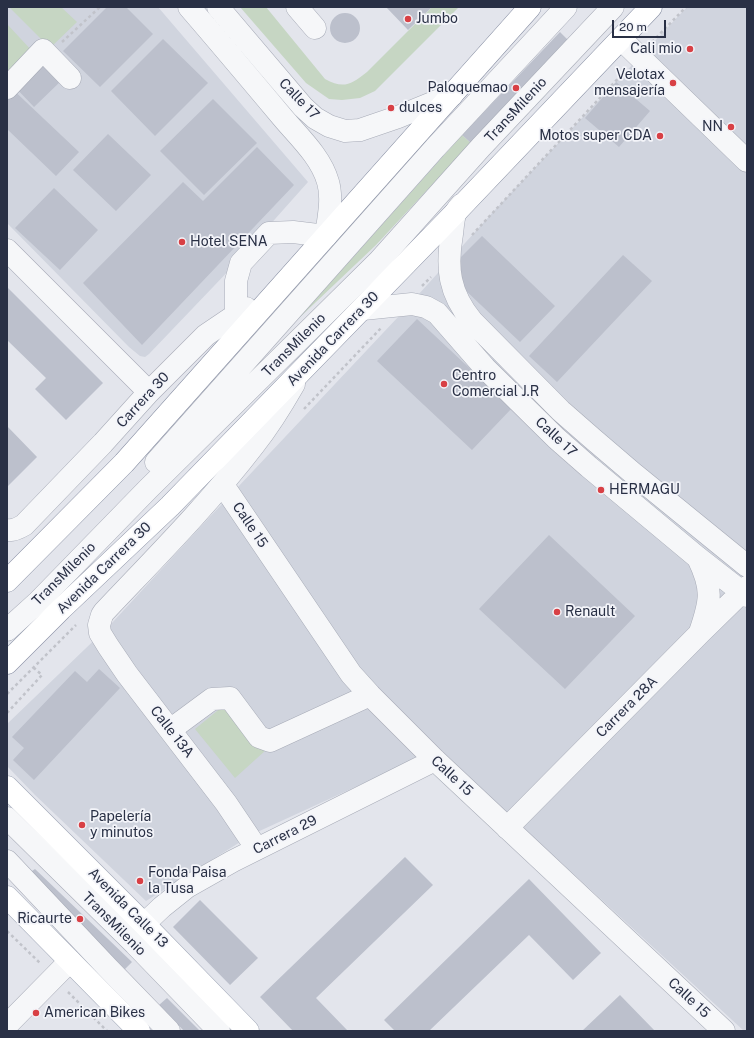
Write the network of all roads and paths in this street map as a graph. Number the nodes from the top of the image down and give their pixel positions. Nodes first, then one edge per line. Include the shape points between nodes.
1 (100, 7) edge
2 (189, 7) edge
3 (218, 7) edge
4 (297, 7) edge
5 (530, 7) edge
6 (566, 7) edge
7 (613, 7) edge
8 (652, 7) edge
9 (315, 28) dead end
10 (545, 28) junction
11 (621, 39) junction
12 (571, 51) junction
13 (49, 56) junction
14 (70, 78) dead end
15 (7, 88) edge
16 (452, 95) junction
17 (396, 158) junction
18 (747, 161) edge
19 (455, 213) junction
20 (326, 236) junction
21 (7, 250) edge
22 (362, 309) junction
23 (238, 324) junction
24 (303, 370) junction
25 (149, 392) junction
26 (143, 485) junction
27 (223, 485) junction
28 (8, 530) edge
29 (697, 557) junction
30 (747, 566) edge
31 (7, 581) edge
32 (745, 592) edge
33 (7, 612) edge
34 (7, 630) edge
35 (700, 633) junction
36 (7, 663) edge
37 (34, 668) dead end
38 (370, 695) junction
39 (7, 713) edge
40 (170, 730) junction
41 (435, 760) junction
42 (7, 787) edge
43 (7, 818) edge
44 (508, 828) junction
45 (257, 849) junction
46 (7, 861) edge
47 (7, 897) edge
48 (144, 924) junction
49 (70, 961) junction
50 (7, 1025) edge
51 (139, 1031) edge
52 (169, 1031) edge
53 (219, 1031) edge
54 (248, 1031) edge
55 (724, 1031) edge

1 - 13 path
2 - 20 street, Calle 17 via 322,166 330,193
3 - 16 street, Calle 17 via 303,107 329,126 345,131 360,130
4 - 9 street
5 - 16 main road
6 - 10 street, TransMilenio
7 - 12 street, TransMilenio
8 - 11 main road, Avenida Carrera 30
10 - 17 street, TransMilenio
10 - 26 street, TransMilenio via 436,148
11 - 18 street
11 - 19 main road, Avenida Carrera 30
12 - 19 street, TransMilenio
12 - 26 street, TransMilenio via 379,261
13 - 14 street
13 - 15 street via 43,50
16 - 17 main road
17 - 20 main road
19 - 22 main road, Avenida Carrera 30
19 - 30 street, Calle 17 via 449,271 457,299 464,310 572,420
20 - 23 main road via 287,280
20 - 23 street via 293,232 269,233 241,263 236,281
21 - 25 street
22 - 24 main road, Avenida Carrera 30
22 - 29 street, Calle 17 via 412,304 437,313 485,368 556,438
23 - 25 street, Carrera 30 via 206,335
23 - 31 main road via 124,463
24 - 27 street via 276,414
24 - 36 main road, Avenida Carrera 30 via 170,506
25 - 28 street, Carrera 30 via 24,525
26 - 33 street, TransMilenio
26 - 34 street, TransMilenio via 38,602
27 - 38 street, Calle 15 via 351,674
27 - 40 street, Calle 13A via 104,612 99,625 100,633 108,646
29 - 32 street, Calle 17
29 - 35 street via 705,572 709,596 706,617
32 - 35 street, Carrera 28A
35 - 44 street, Carrera 28A
37 - 39 path via 42,675
38 - 40 street via 270,741 259,737 230,698 212,699
38 - 41 street, Calle 15
40 - 45 street, Calle 13A via 226,803
41 - 44 street, Calle 15
41 - 45 street, Carrera 29
42 - 48 main road, Avenida Calle 13
43 - 53 street, TransMilenio
44 - 55 street, Calle 15
45 - 48 street, Carrera 29 via 187,887
46 - 52 street
47 - 49 main road
48 - 54 main road, Avenida Calle 13
49 - 50 street
49 - 51 main road

